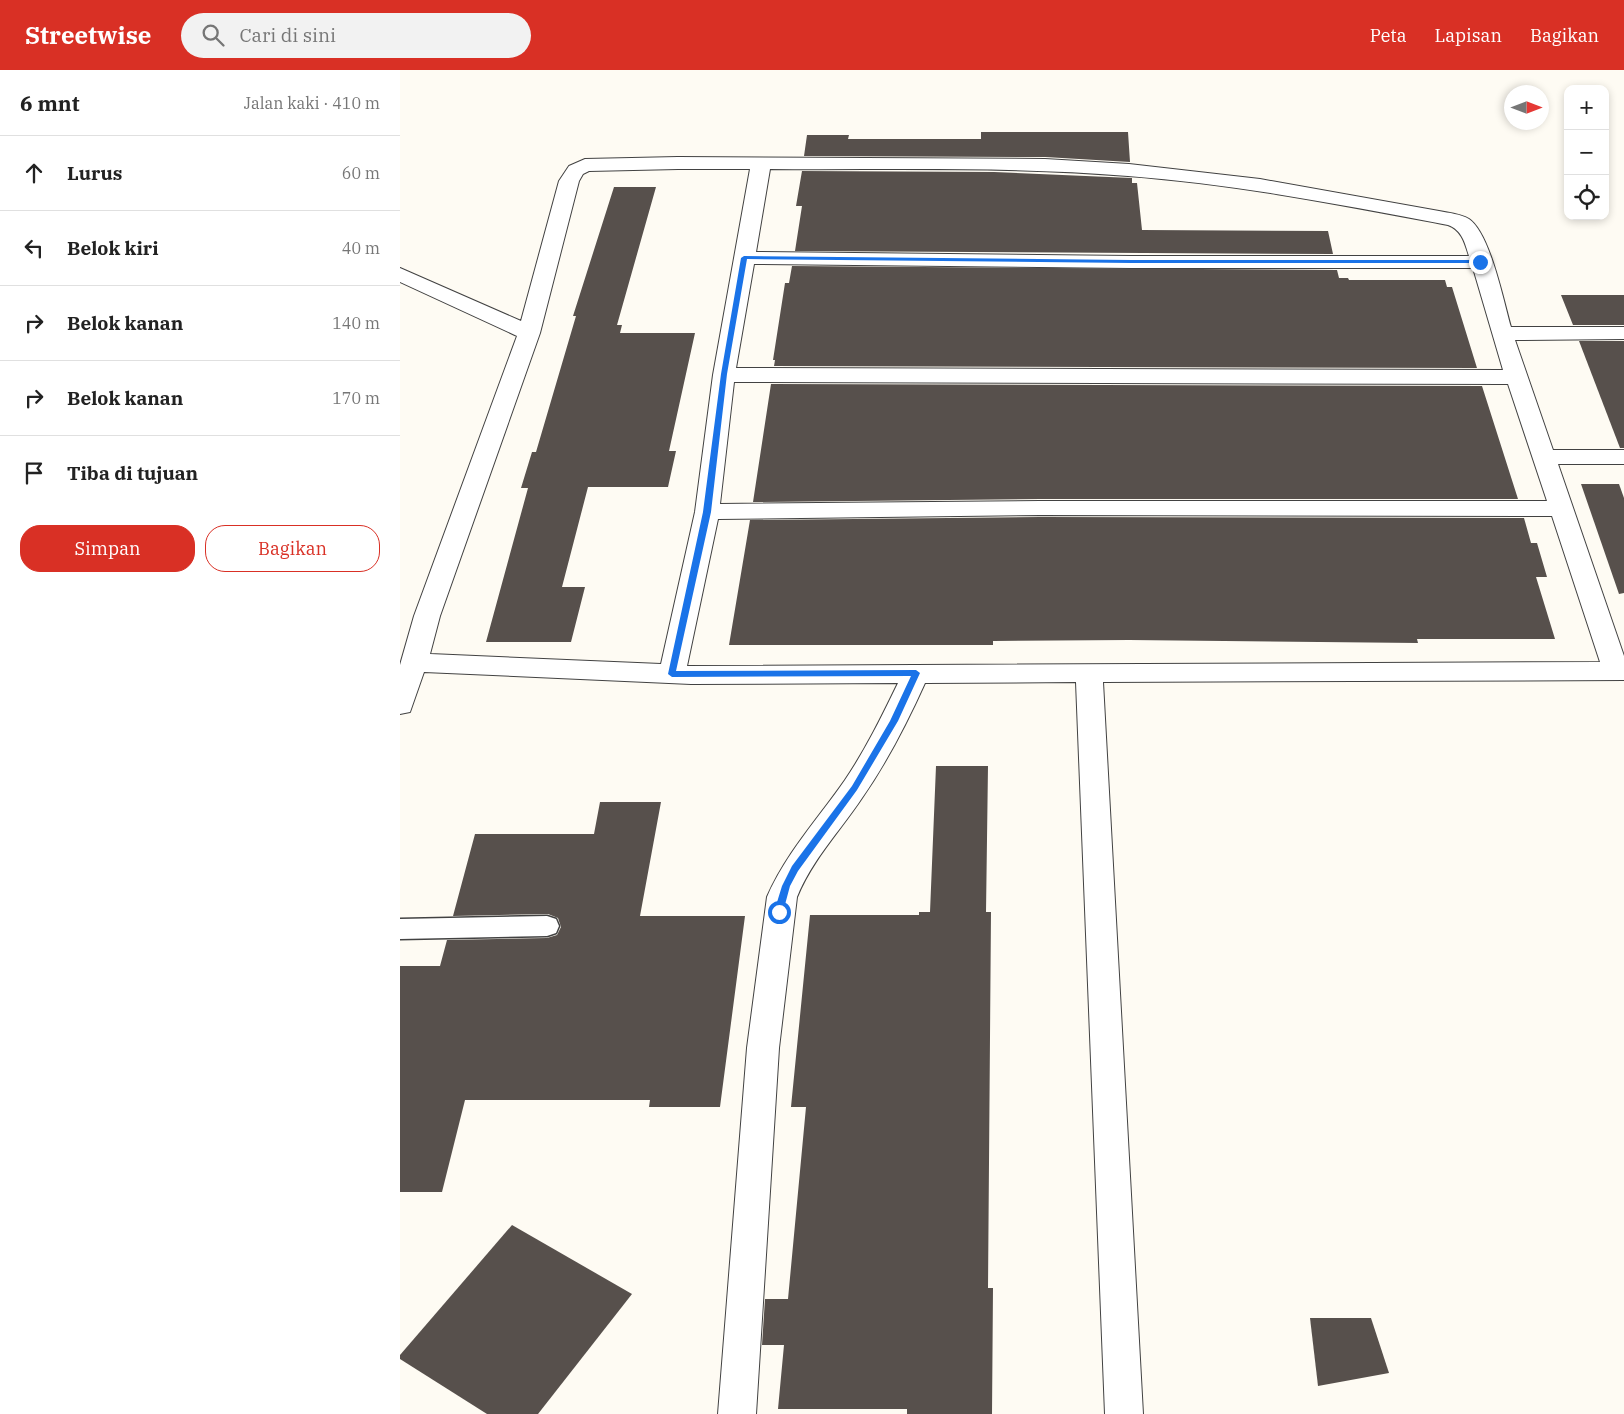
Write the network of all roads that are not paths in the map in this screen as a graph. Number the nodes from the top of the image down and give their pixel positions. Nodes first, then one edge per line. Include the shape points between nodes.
1 (761, 163) junction
2 (744, 258) junction
3 (1480, 262) junction
4 (400, 274) edge
5 (1624, 332) edge
6 (529, 333) junction
7 (1502, 334) junction
8 (724, 374) junction
9 (1517, 377) junction
10 (1544, 457) junction
11 (1624, 457) edge
12 (1562, 510) junction
13 (707, 512) junction
14 (414, 663) junction
15 (1620, 671) edge
16 (916, 673) junction
17 (1089, 673) junction
18 (672, 674) junction
19 (400, 705) edge
20 (547, 926) dead end
21 (400, 929) edge
22 (737, 1414) edge
23 (1124, 1414) edge

1 - 2 street
1 - 3 street via 1045,165 1129,170 1260,185 1457,221 1466,227 1474,241
1 - 6 street via 585,165 576,170 570,181
2 - 3 street
2 - 8 street
3 - 7 street
4 - 6 street
5 - 7 street
6 - 14 street via 427,616
7 - 9 street
8 - 9 street
8 - 13 street
9 - 10 street
10 - 11 street
10 - 12 street
12 - 13 street via 1030,508
12 - 15 street
13 - 18 street
14 - 18 street
14 - 19 street
15 - 17 street
16 - 17 street
16 - 18 street
16 - 22 street via 870,763 806,852 782,897 764,1048
17 - 23 street
20 - 21 lane

